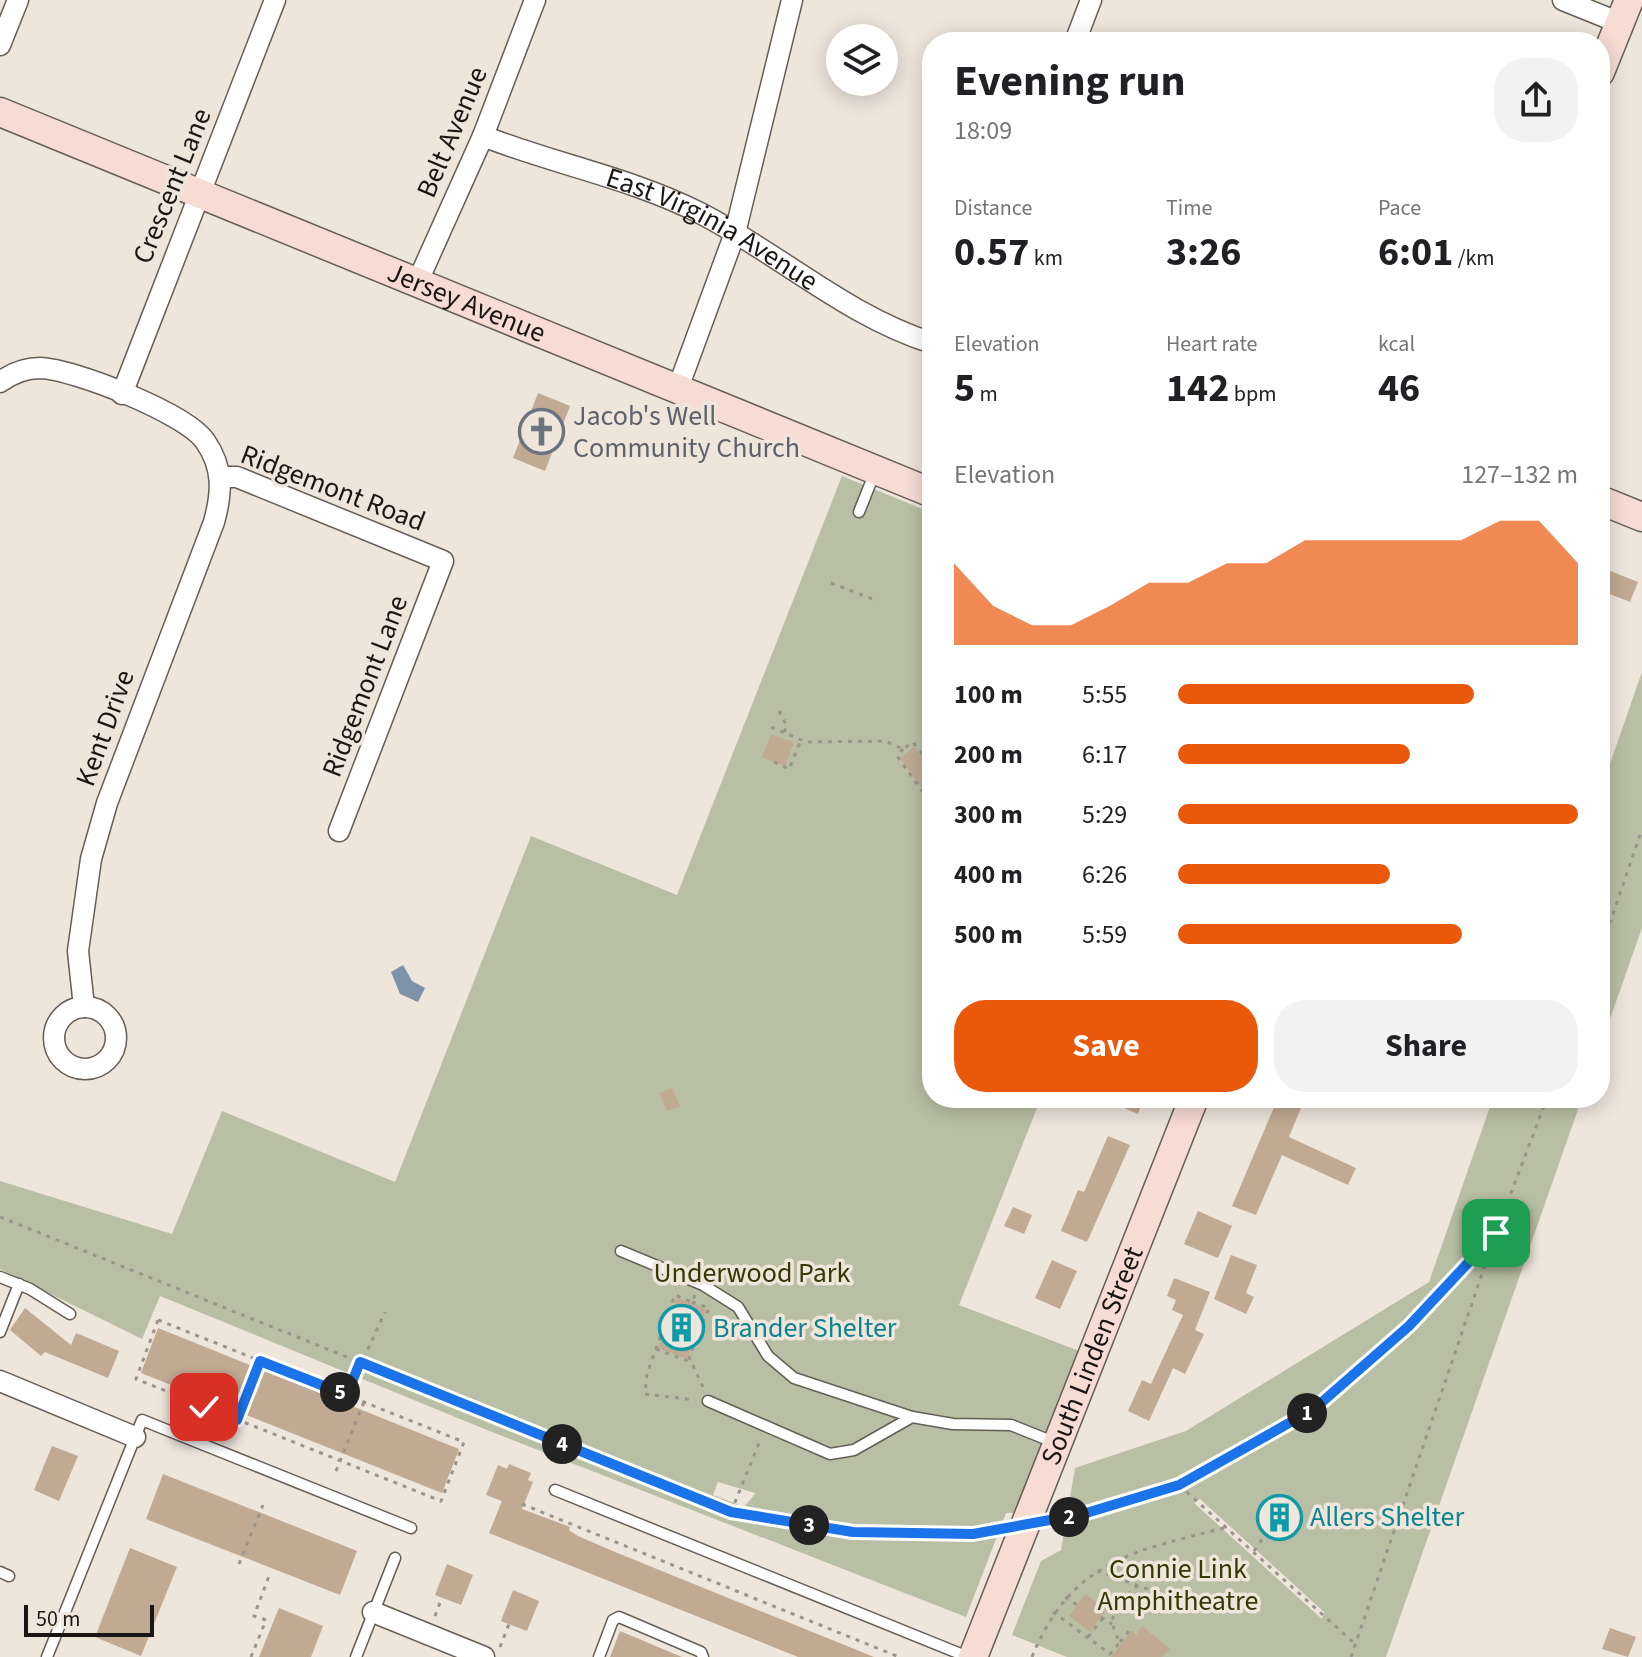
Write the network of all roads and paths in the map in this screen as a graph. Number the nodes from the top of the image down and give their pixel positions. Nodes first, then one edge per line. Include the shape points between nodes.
1 (18, 0) edge
2 (275, 0) edge
3 (535, 0) edge
4 (792, 0) edge
5 (1091, 0) edge
6 (1563, 0) edge
7 (1624, 11) edge
8 (1079, 32) edge
9 (0, 45) edge
10 (1610, 47) edge
11 (0, 112) edge
12 (483, 136) junction
13 (198, 193) junction
14 (735, 233) junction
15 (417, 283) junction
16 (922, 339) edge
17 (2, 380) edge
18 (678, 388) junction
19 (122, 394) junction
20 (876, 470) junction
21 (220, 477) junction
22 (922, 489) edge
23 (1610, 504) edge
24 (859, 512) dead end
25 (1642, 517) edge
26 (443, 561) joint
27 (831, 583) dead end
28 (878, 601) dead end
29 (779, 711) dead end
30 (771, 727) dead end
31 (784, 732) junction
32 (801, 740) junction
33 (903, 749) junction
34 (922, 754) edge
35 (774, 762) dead end
36 (922, 791) edge
37 (1642, 829) edge
38 (339, 831) dead end
39 (1610, 923) edge
40 (84, 1007) dead end
41 (1190, 1108) edge
42 (1543, 1108) edge
43 (0, 1217) edge
44 (1496, 1233) junction
45 (621, 1251) dead end
46 (0, 1277) edge
47 (19, 1284) junction
48 (699, 1284) junction
49 (692, 1302) junction
50 (385, 1312) dead end
51 (70, 1314) dead end
52 (0, 1332) edge
53 (656, 1349) junction
54 (689, 1357) junction
55 (260, 1361) junction
56 (360, 1362) junction
57 (0, 1381) edge
58 (347, 1395) junction
59 (708, 1401) junction
60 (364, 1402) junction
61 (912, 1417) junction
62 (237, 1420) junction
63 (766, 1426) junction
64 (135, 1437) junction
65 (1058, 1444) junction
66 (340, 1461) junction
67 (336, 1471) dead end
68 (1179, 1485) junction
69 (555, 1490) dead end
70 (522, 1504) dead end
71 (263, 1505) dead end
72 (731, 1512) junction
73 (1271, 1526) dead end
74 (1228, 1527) junction
75 (411, 1528) dead end
76 (1254, 1551) junction
77 (395, 1558) dead end
78 (239, 1564) dead end
79 (1097, 1571) junction
80 (269, 1576) dead end
81 (1137, 1586) junction
82 (442, 1597) dead end
83 (1065, 1597) junction
84 (1166, 1603) dead end
85 (1077, 1605) dead end
86 (373, 1612) junction
87 (1053, 1612) junction
88 (433, 1624) dead end
89 (509, 1624) dead end
90 (1112, 1624) junction
91 (1132, 1627) dead end
92 (1088, 1637) junction
93 (1120, 1642) junction
94 (1355, 1644) junction
95 (491, 1654) edge
96 (702, 1654) edge
97 (47, 1657) edge
98 (251, 1657) edge
99 (356, 1657) edge
100 (599, 1657) edge
101 (899, 1657) edge
102 (971, 1657) edge
103 (1032, 1657) edge
104 (1351, 1657) edge

1 - 9 street
2 - 13 street, Crescent Lane
3 - 12 street, Belt Avenue
4 - 14 street
5 - 8 street
6 - 7 street
7 - 10 street
11 - 13 street, Jersey Avenue
12 - 14 street, East Virginia Avenue via 656,192
12 - 15 street, Belt Avenue
13 - 15 street, Jersey Avenue
13 - 19 street, Crescent Lane
14 - 16 street, East Virginia Avenue via 856,311
14 - 18 street
15 - 18 street, Jersey Avenue
17 - 19 street, Ridgemont Road via 22,371 50,369
18 - 20 street, Jersey Avenue
19 - 21 street, Ridgemont Road via 192,427 215,457
20 - 22 street, Jersey Avenue
20 - 24 lane
21 - 26 street, Ridgemont Road via 237,477
21 - 40 street, Kent Drive via 214,522 111,792 91,859 78,951
23 - 25 street
26 - 38 street, Ridgemont Lane
27 - 28 path
29 - 31 path via 787,726
30 - 31 path
31 - 32 path
32 - 33 path via 885,741
32 - 35 path via 789,769
33 - 34 path via 913,742
33 - 36 path via 897,756
37 - 39 path
41 - 65 street, South Linden Street
42 - 44 path
43 - 56 path
44 - 68 path via 1409,1326 1314,1409
44 - 94 path
45 - 48 lane
46 - 47 lane
47 - 51 lane
47 - 52 lane
48 - 49 path
48 - 61 lane via 738,1307 768,1356 794,1378
49 - 53 path via 675,1295
49 - 54 path via 709,1308
50 - 56 path
53 - 54 path via 688,1361
53 - 59 path via 645,1394
54 - 59 path
55 - 58 path
55 - 62 path
55 - 62 path via 158,1320 136,1379
56 - 58 path
56 - 72 path
57 - 64 street
58 - 60 path
59 - 63 lane
60 - 66 path
60 - 66 path via 464,1442 441,1501
61 - 63 lane via 840,1454
61 - 65 lane via 1011,1425
62 - 66 path
63 - 72 path
64 - 75 lane via 142,1420
64 - 97 lane
65 - 102 street, South Linden Street
66 - 67 path
68 - 72 path, bridge via 1083,1514 973,1534 853,1532
68 - 74 path
69 - 102 lane
70 - 101 path
71 - 78 path
73 - 76 path
74 - 76 path
74 - 79 path via 1139,1550
76 - 94 path
77 - 86 lane
79 - 81 path
79 - 83 path
80 - 98 path via 254,1616 266,1620
81 - 84 path
81 - 90 path via 1116,1605
82 - 88 path
83 - 85 path
83 - 87 path
86 - 95 street
86 - 99 lane
87 - 92 path
87 - 103 path
89 - 95 path
90 - 92 path via 1102,1618
90 - 93 path
91 - 93 path
92 - 93 path via 1110,1654
94 - 104 path
96 - 100 lane via 619,1617 613,1620

